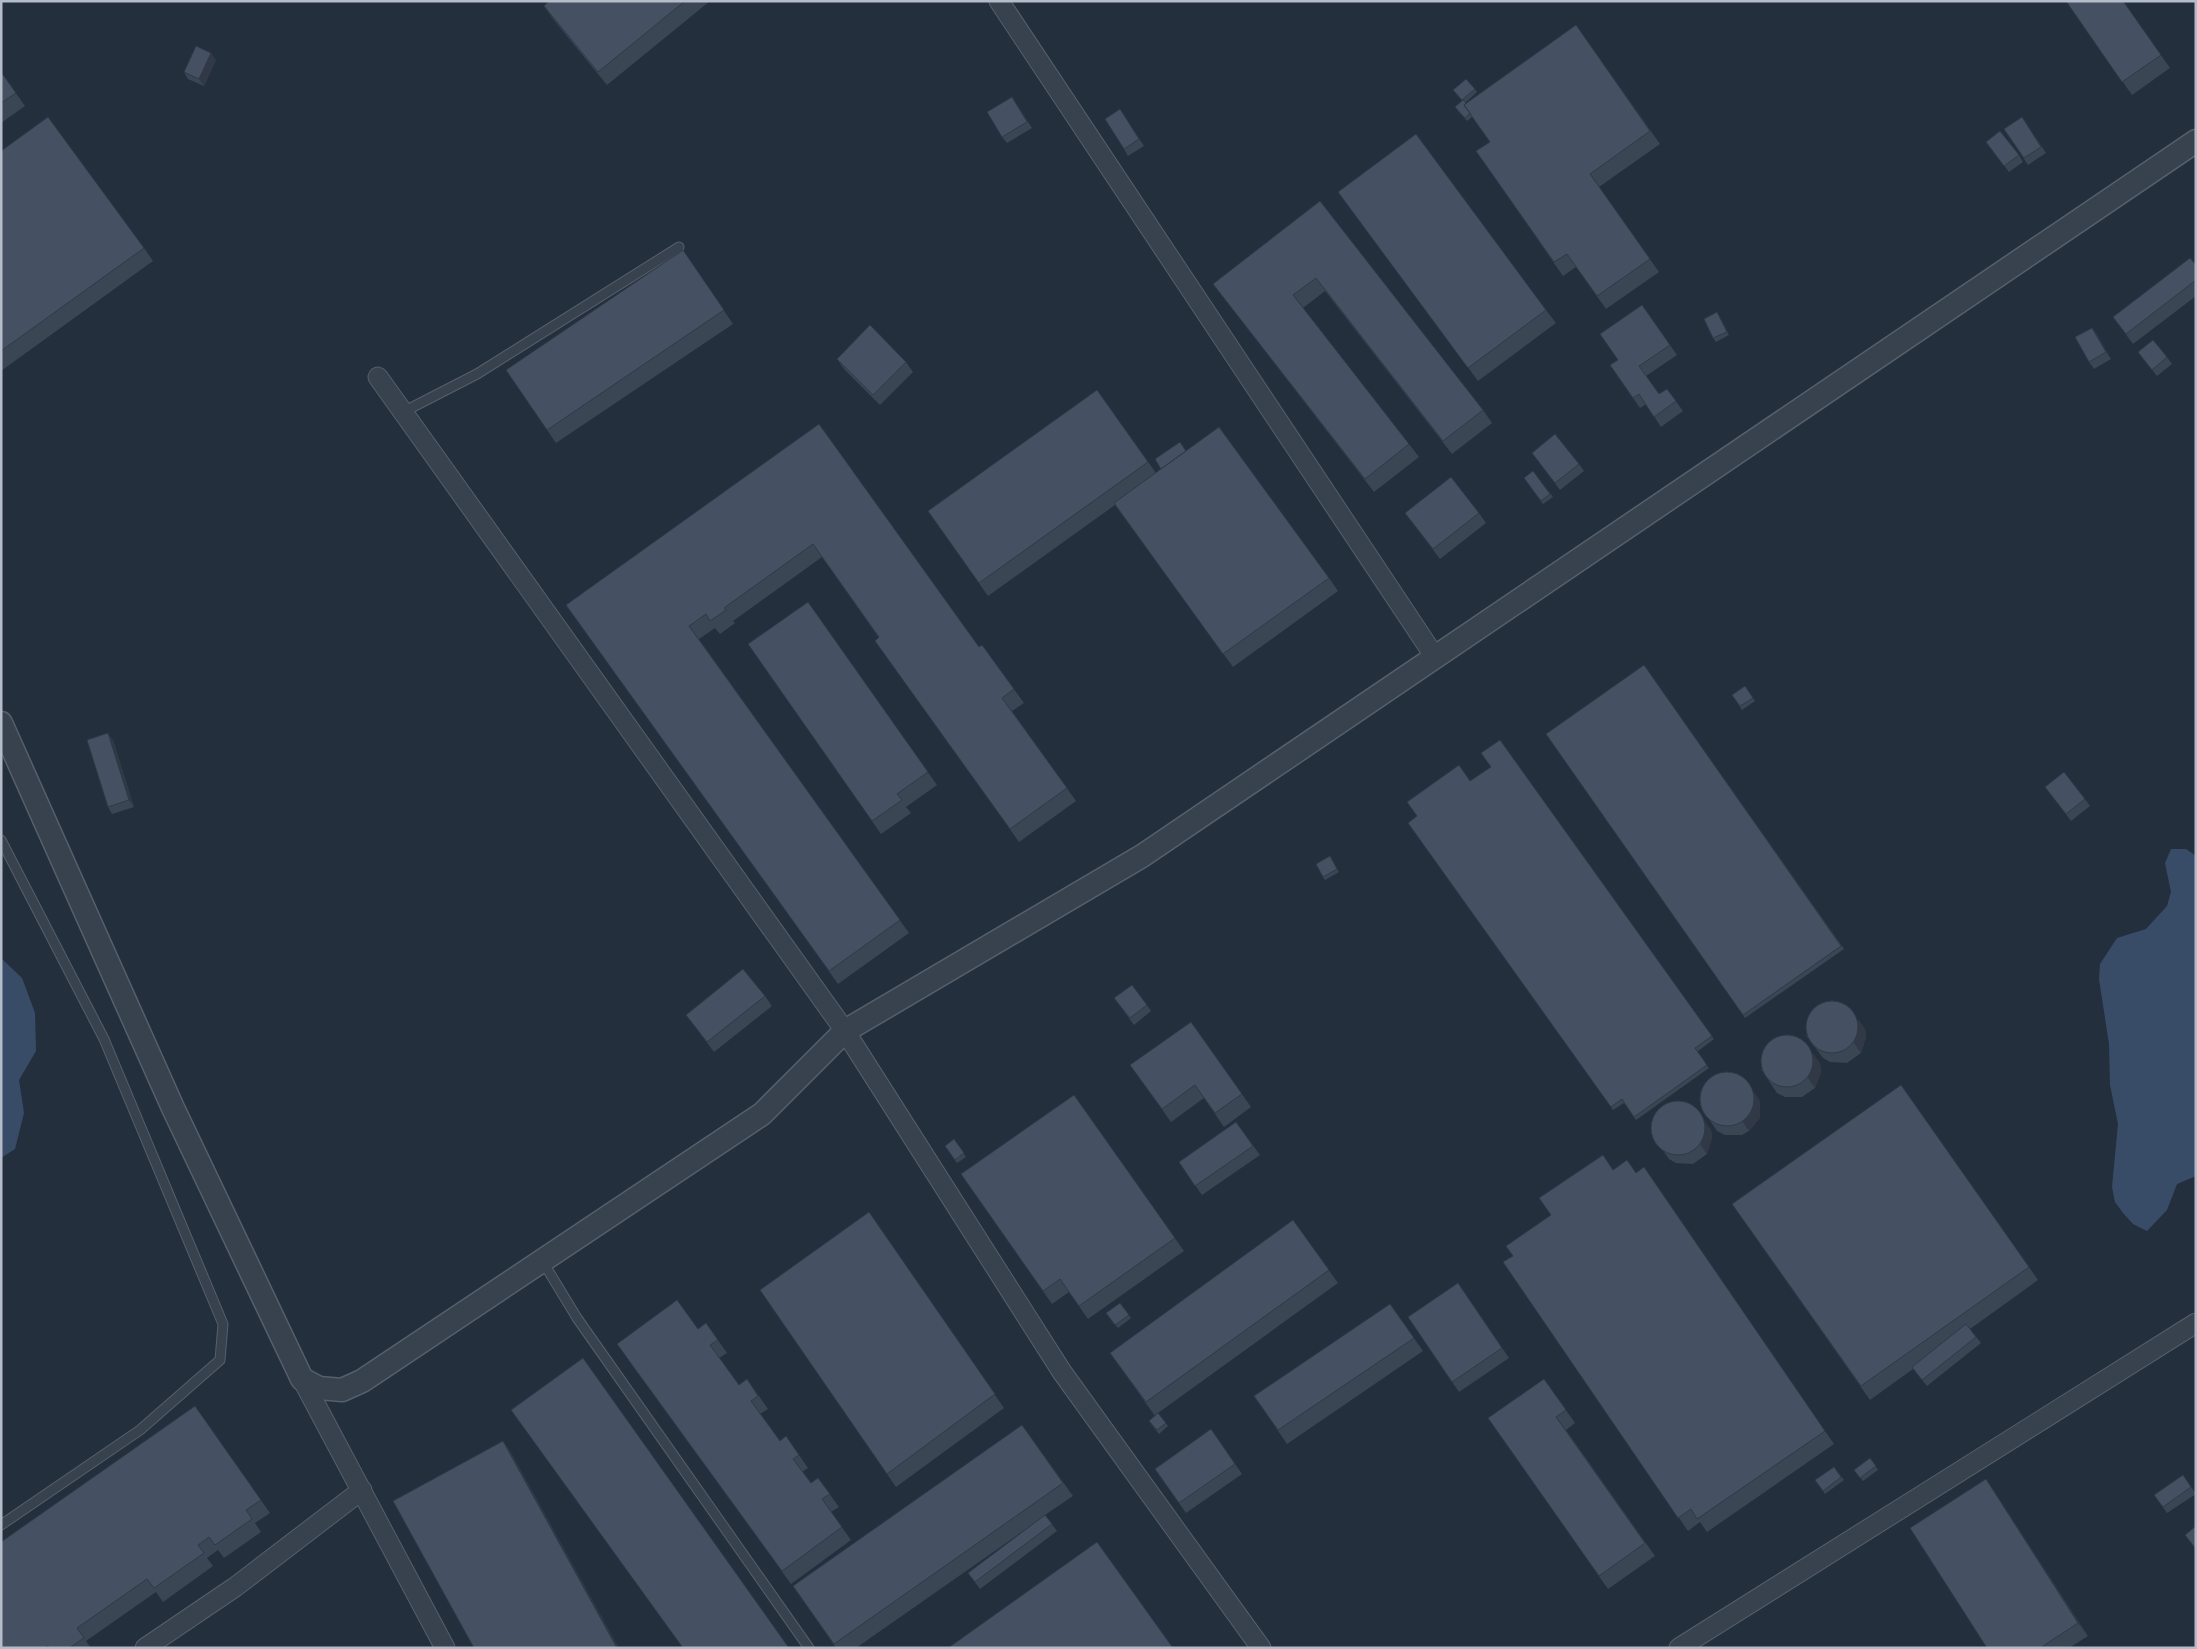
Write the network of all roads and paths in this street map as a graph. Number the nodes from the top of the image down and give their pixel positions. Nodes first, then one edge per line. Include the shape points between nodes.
1 (999, 1) edge
2 (2196, 141) edge
3 (679, 247) dead end
4 (378, 377) dead end
5 (403, 412) junction
6 (1435, 657) junction
7 (1, 723) edge
8 (1, 840) edge
9 (845, 1031) junction
10 (542, 1262) junction
11 (2196, 1323) edge
12 (302, 1378) junction
13 (362, 1490) junction
14 (1, 1525) edge
15 (145, 1648) edge
16 (445, 1648) edge
17 (809, 1648) edge
18 (1262, 1648) edge
19 (1678, 1648) edge

1 - 6 street
2 - 6 street
3 - 5 lane via 476,374
4 - 5 street
5 - 9 street
6 - 9 street via 1142,856
7 - 12 street via 173,1108
8 - 14 lane via 104,1039 223,1324 220,1360 140,1430
9 - 10 street via 762,1114
9 - 18 street via 1062,1372
10 - 12 street via 362,1381 342,1390 319,1388
10 - 17 lane via 577,1318
11 - 19 street
12 - 13 street
13 - 15 street via 235,1587
13 - 16 street

